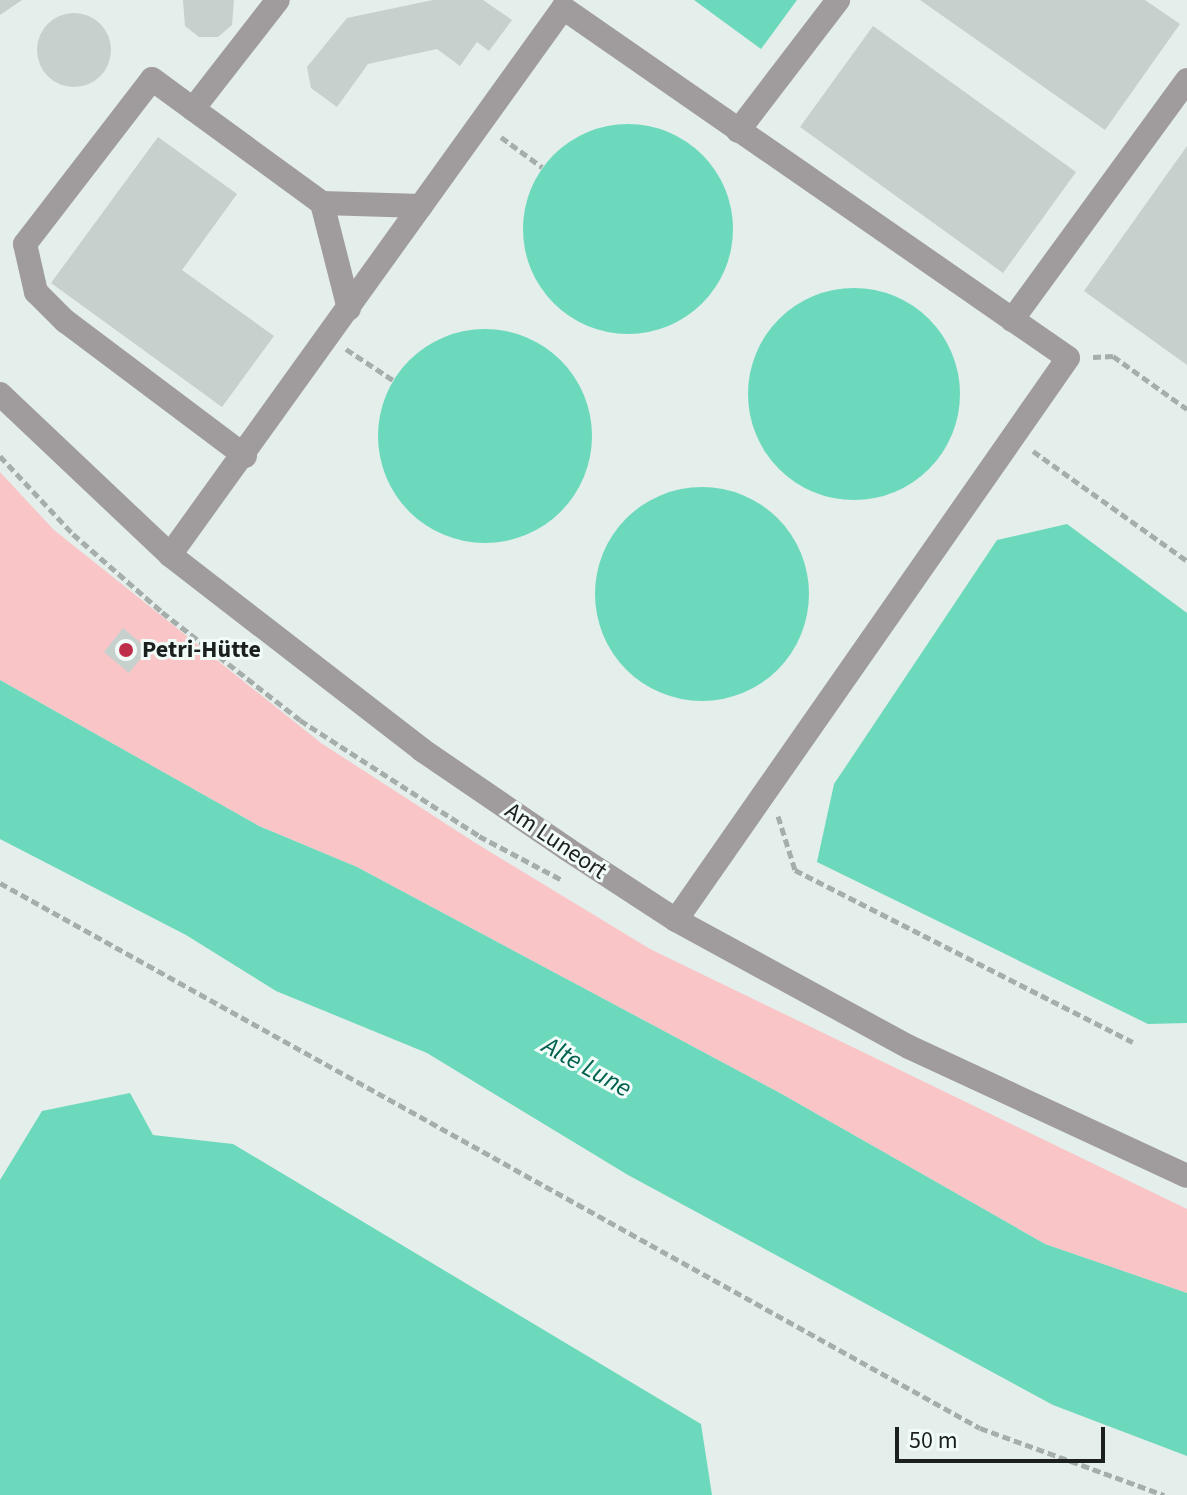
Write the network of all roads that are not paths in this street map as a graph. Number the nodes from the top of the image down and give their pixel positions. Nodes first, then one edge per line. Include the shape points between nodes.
1 (278, 0) edge
2 (838, 0) edge
3 (558, 4) edge
4 (1187, 80) edge
5 (193, 109) junction
6 (738, 131) junction
7 (322, 203) junction
8 (421, 206) junction
9 (349, 309) junction
10 (1012, 320) junction
11 (0, 394) edge
12 (245, 456) junction
13 (170, 555) junction
14 (676, 920) junction
15 (1187, 1176) edge

1 - 5 street
2 - 6 street
3 - 6 street
3 - 8 street
4 - 10 street
5 - 7 street
5 - 12 street via 152,79 25,244 36,292 65,321
6 - 10 street
7 - 8 street
7 - 9 street
8 - 9 street
9 - 12 street
10 - 14 street via 1068,358
11 - 13 street, Am Luneort
12 - 13 street
13 - 14 street, Am Luneort via 422,750
14 - 15 street, Am Luneort via 909,1047

